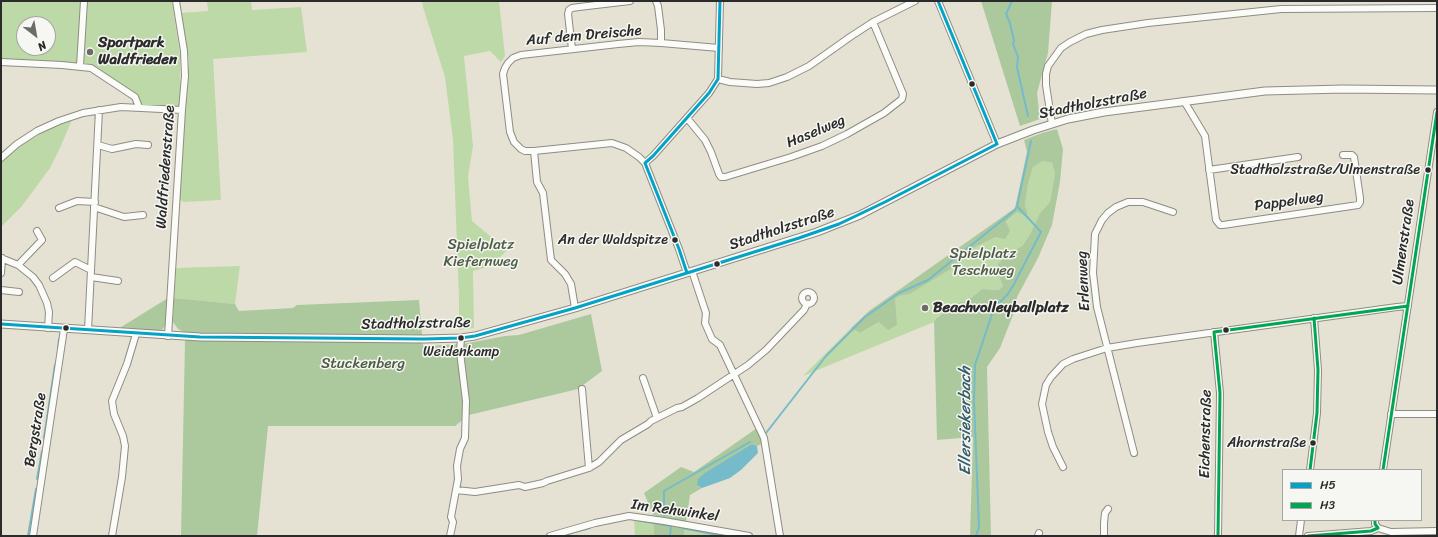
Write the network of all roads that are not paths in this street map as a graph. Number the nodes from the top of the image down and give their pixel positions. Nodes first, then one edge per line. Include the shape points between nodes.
1 (84, 1) edge
2 (176, 1) edge
3 (630, 1) edge
4 (656, 1) edge
5 (720, 1) edge
6 (916, 1) edge
7 (938, 1) edge
8 (1437, 8) edge
9 (873, 22) junction
10 (660, 43) junction
11 (572, 48) junction
12 (719, 48) junction
13 (1, 62) edge
14 (80, 66) junction
15 (718, 79) junction
16 (1437, 90) edge
17 (1184, 101) junction
18 (138, 107) junction
19 (99, 110) junction
20 (182, 110) junction
21 (1437, 112) edge
22 (687, 118) junction
23 (1052, 124) junction
24 (997, 144) junction
25 (98, 145) junction
26 (148, 146) dead end
27 (534, 151) junction
28 (1343, 155) dead end
29 (1298, 157) dead end
30 (1, 158) edge
31 (645, 163) junction
32 (1210, 170) junction
33 (94, 205) junction
34 (59, 208) dead end
35 (1173, 212) dead end
36 (143, 215) dead end
37 (38, 231) dead end
38 (2, 258) edge
39 (18, 265) junction
40 (690, 272) junction
41 (1, 273) edge
42 (91, 274) junction
43 (53, 278) dead end
44 (118, 281) dead end
45 (1, 290) edge
46 (19, 292) dead end
47 (807, 304) dead end
48 (1408, 306) junction
49 (575, 308) junction
50 (1314, 318) junction
51 (1, 324) edge
52 (48, 328) junction
53 (64, 329) junction
54 (88, 330) junction
55 (1214, 332) junction
56 (136, 334) junction
57 (168, 336) junction
58 (461, 338) junction
59 (1107, 348) junction
60 (734, 374) junction
61 (643, 378) dead end
62 (582, 390) dead end
63 (1391, 414) junction
64 (1437, 414) edge
65 (657, 418) junction
66 (1134, 452) dead end
67 (1063, 467) dead end
68 (589, 468) junction
69 (1310, 469) edge
70 (1383, 469) edge
71 (456, 490) junction
72 (1108, 509) dead end
73 (1301, 521) edge
74 (1375, 521) edge
75 (1378, 528) junction
76 (1437, 531) edge
77 (33, 536) edge
78 (112, 536) edge
79 (450, 536) edge
80 (550, 536) edge
81 (749, 536) edge
82 (780, 536) edge
83 (1104, 536) edge
84 (1218, 536) edge
85 (1299, 536) edge
86 (1308, 536) edge

1 - 14 street
2 - 20 street, Waldfriedenstraße via 184,51
3 - 11 street via 569,10
4 - 10 street via 661,30
5 - 12 street
6 - 9 street
7 - 24 street
8 - 23 street via 1281,9 1148,23 1086,34 1061,48 1048,66 1046,85
9 - 15 street via 810,66 787,77 757,84
9 - 22 street, Haselweg via 902,99 858,128 822,146 721,177 705,140
10 - 11 street, Auf dem Dreische
10 - 12 street, Auf dem Dreische
11 - 27 street, Auf dem Dreische via 521,55 513,58 504,68 511,137 521,149
12 - 15 street
13 - 14 street
14 - 18 street via 91,68 124,89 135,97
15 - 22 street
16 - 17 street, Stadtholzstraße via 1287,89
17 - 23 street, Stadtholzstraße via 1104,112
17 - 32 street, Pappelweg via 1205,136
18 - 19 street
18 - 20 street
19 - 25 street
19 - 30 street via 48,126 16,144
20 - 57 street, Waldfriedenstraße
21 - 48 street, Ulmenstraße
22 - 31 street
23 - 24 street, Stadtholzstraße
24 - 40 street, Stadtholzstraße via 839,224
25 - 26 street via 112,149 136,144
25 - 33 street
27 - 31 street, Auf dem Dreische via 612,143 626,148
27 - 49 street via 551,260 571,284
28 - 32 street, Pappelweg via 1352,155 1354,158 1360,198 1358,205 1222,225 1216,220
29 - 32 street
31 - 40 street
33 - 34 street via 77,201
33 - 36 street via 121,216
33 - 42 street
35 - 59 street, Erlenweg via 1143,202 1128,202 1116,207 1102,220 1095,234 1093,273 1097,307
37 - 39 street via 42,240
38 - 39 street
38 - 41 street
39 - 52 street via 33,277 43,293 49,312
40 - 49 street, Stadtholzstraße
40 - 60 street via 706,313 705,323 712,339 720,345
42 - 43 street via 76,262
42 - 44 street
42 - 54 street
45 - 46 street
47 - 60 street via 766,350
48 - 50 street
48 - 63 street, Ulmenstraße
49 - 58 street, Stadtholzstraße via 492,332
50 - 55 street
50 - 69 street via 1317,406
51 - 52 street, Stadtholzstraße
52 - 53 street, Stadtholzstraße
53 - 54 street, Stadtholzstraße
53 - 77 street, Bergstraße
54 - 56 street, Stadtholzstraße
55 - 59 street
55 - 84 street, Eichenstraße via 1220,393
56 - 57 street, Stadtholzstraße
56 - 78 street via 112,401 125,446
57 - 58 street, Stadtholzstraße
58 - 71 street via 466,432 457,466
59 - 66 street, Erlenweg
59 - 67 street via 1063,364 1046,385 1042,404 1045,423
60 - 65 street via 682,407
60 - 82 street via 764,438
61 - 65 street
62 - 68 street
63 - 64 street
63 - 70 street, Ulmenstraße
65 - 68 street via 621,440 599,462
68 - 71 street via 525,487 519,485 476,492
71 - 79 street
72 - 83 street
73 - 85 street
74 - 75 street
75 - 76 street via 1391,532
75 - 86 street via 1371,531
80 - 81 street, Im Rehwinkel via 630,516

